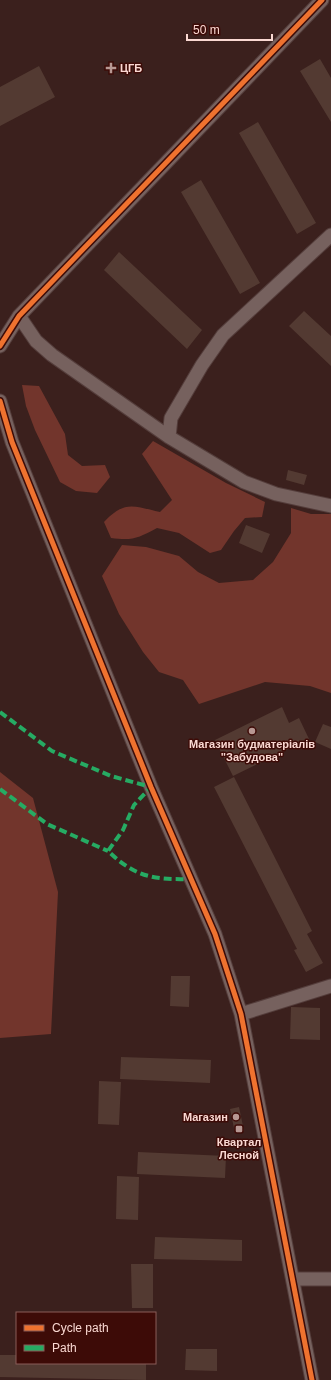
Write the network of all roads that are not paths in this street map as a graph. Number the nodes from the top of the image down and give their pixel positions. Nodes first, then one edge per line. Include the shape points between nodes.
1 (322, 0) edge
2 (331, 235) edge
3 (19, 316) junction
4 (0, 346) edge
5 (0, 401) edge
6 (169, 437) junction
7 (331, 506) edge
8 (331, 986) edge
9 (241, 1014) junction
10 (294, 1279) junction
11 (331, 1279) edge
12 (312, 1380) edge

1 - 3 street
2 - 6 street via 223,335 202,365 172,418
3 - 4 street
3 - 6 street via 36,341 52,355
5 - 9 street via 12,442 148,779 215,934
6 - 7 street via 244,482 276,494
8 - 9 street
9 - 10 street
10 - 11 street
10 - 12 street

